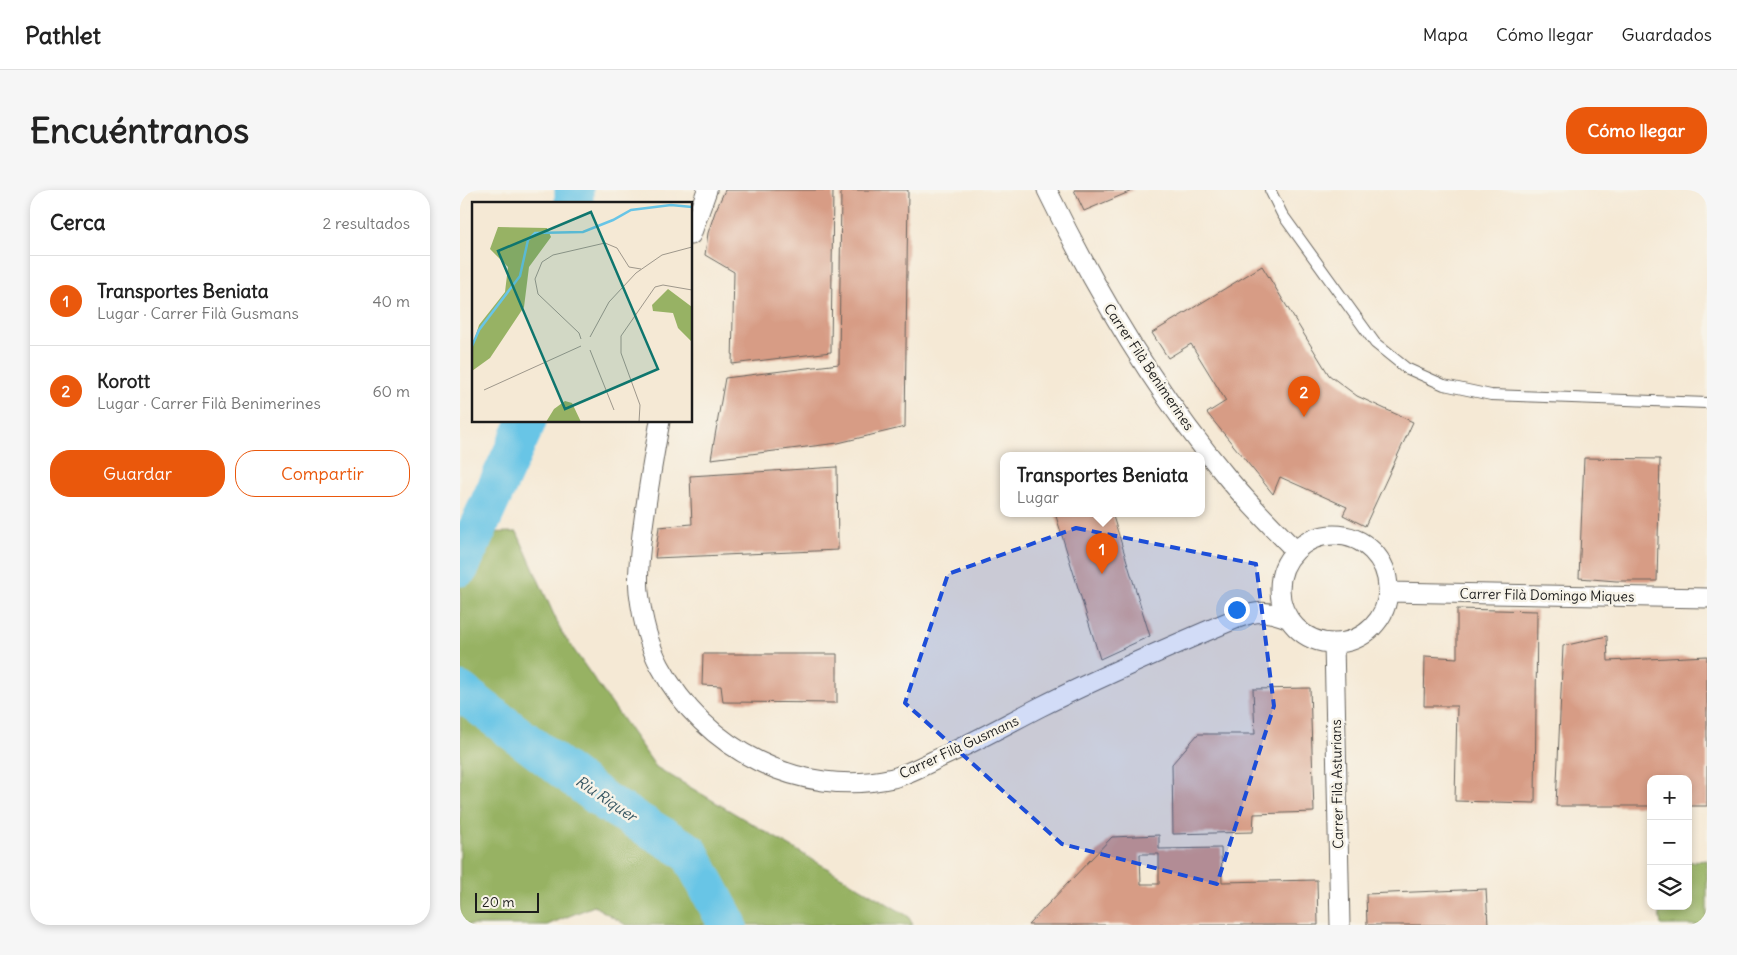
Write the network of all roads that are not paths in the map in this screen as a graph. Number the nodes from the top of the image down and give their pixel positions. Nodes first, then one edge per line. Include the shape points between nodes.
1 (707, 190) edge
2 (1047, 190) edge
3 (1270, 190) edge
4 (692, 233) edge
5 (1707, 403) edge
6 (660, 422) edge
7 (1295, 550) junction
8 (1388, 592) junction
9 (1707, 598) edge
10 (1289, 619) junction
11 (1334, 643) junction
12 (1340, 925) edge

1 - 4 street
2 - 7 street, Carrer Filà Benimerines via 1119,325 1182,418 1225,475
3 - 5 lane via 1282,214 1375,343 1406,368 1444,386 1491,395
6 - 10 street, Carrer Filà Gusmans via 646,500 639,567 639,590 648,635 666,677 698,718 748,758 786,773 827,781 861,782 893,778 950,754 1138,660 1235,619 1267,612
7 - 8 street via 1324,535 1356,539 1370,548 1380,561
7 - 10 street via 1285,566 1280,584 1281,602
8 - 9 street, Carrer Filà Domingo Miques
8 - 11 street via 1384,608 1371,628 1350,640
10 - 11 street via 1297,630 1309,637
11 - 12 street, Carrer Filà Asturians

